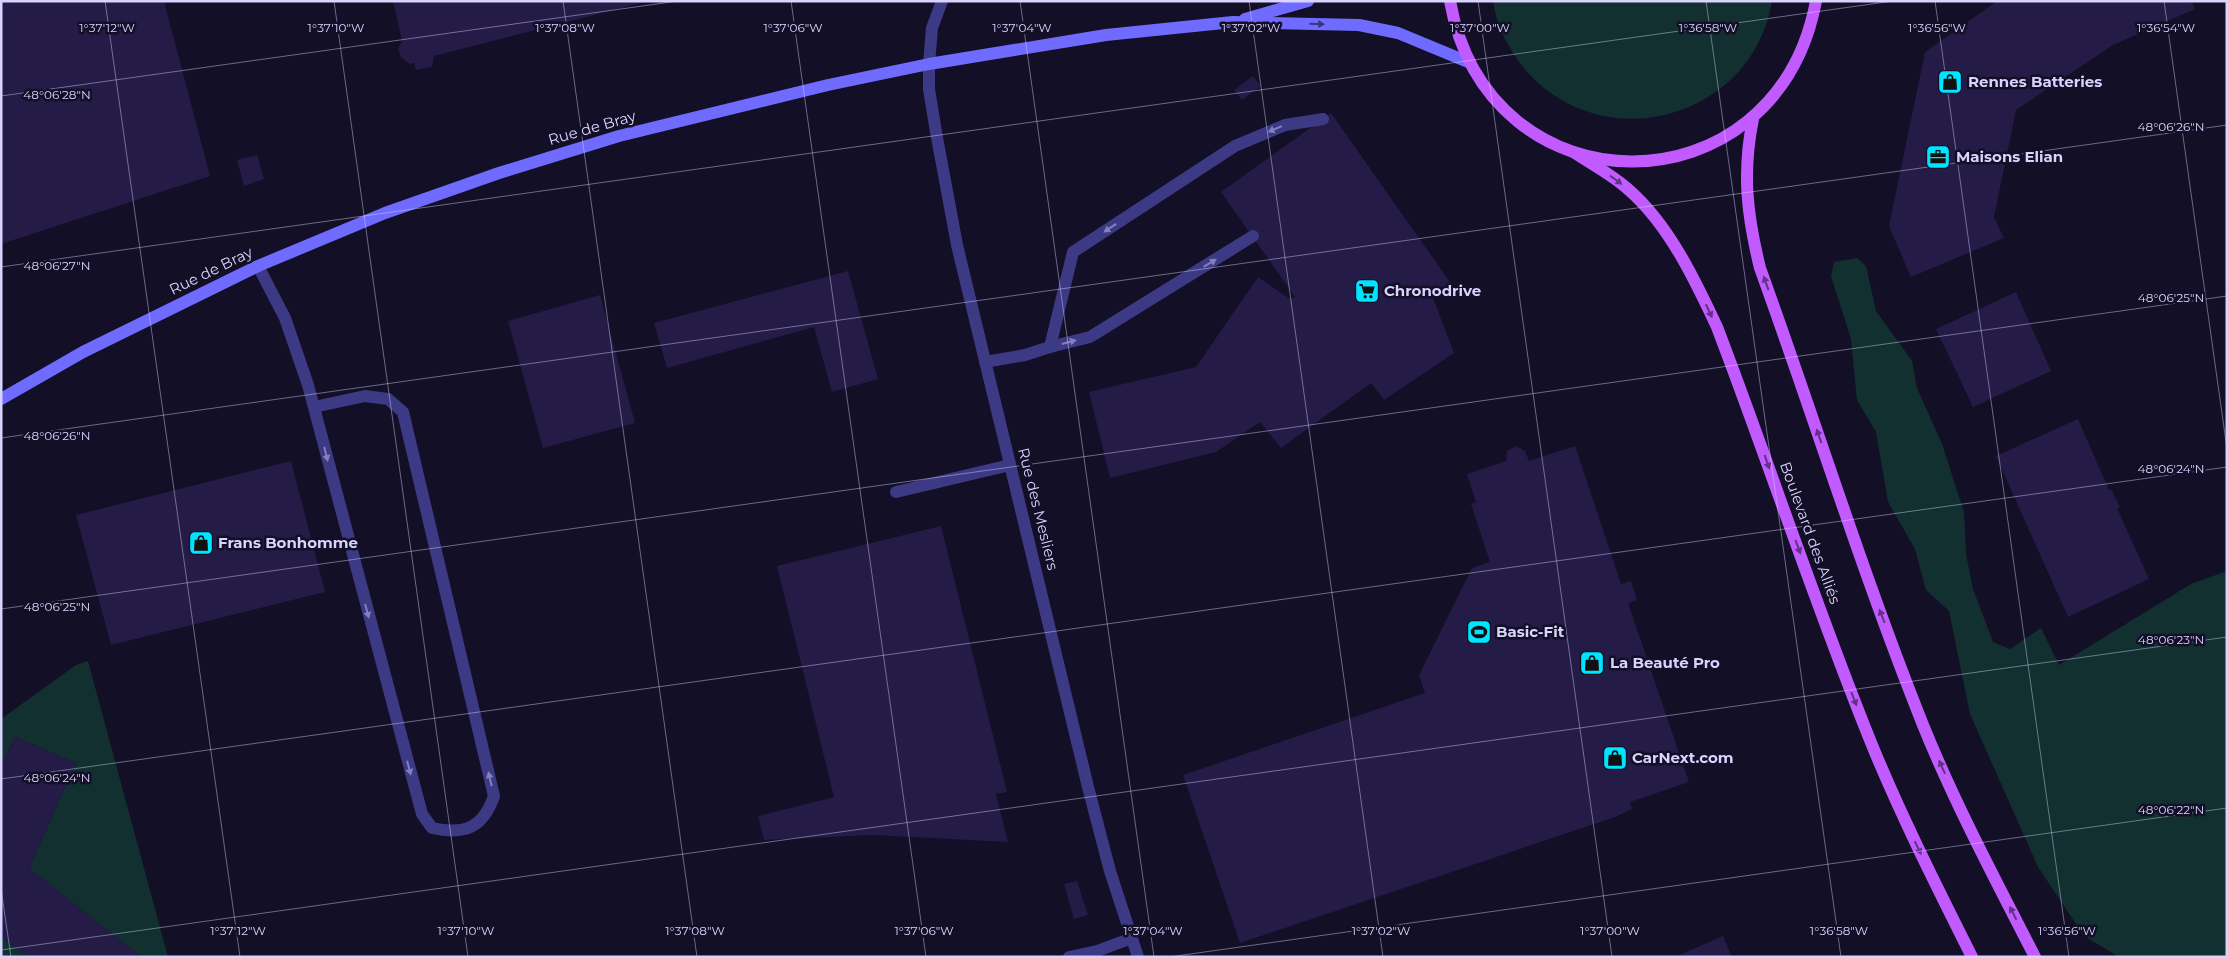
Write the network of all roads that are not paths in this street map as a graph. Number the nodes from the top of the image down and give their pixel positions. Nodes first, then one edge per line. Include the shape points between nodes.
1 (942, 1) edge
2 (1308, 1) edge
3 (1450, 1) edge
4 (1816, 1) edge
5 (1233, 22) junction
6 (1468, 62) junction
7 (929, 64) junction
8 (1323, 119) dead end
9 (1752, 119) junction
10 (1575, 153) junction
11 (1253, 236) dead end
12 (258, 266) junction
13 (1050, 347) junction
14 (985, 362) junction
15 (1, 398) edge
16 (314, 407) junction
17 (1010, 465) junction
18 (896, 492) dead end
19 (1132, 938) junction
20 (1069, 957) edge
21 (1138, 957) edge
22 (1972, 957) edge
23 (2035, 957) edge

1 - 7 street, Rue des Mesliers via 932,28
2 - 5 street, Rue de Bray
3 - 6 main road
4 - 9 main road via 1802,52 1789,76
5 -> 6 street, Rue de Bray via 1358,25 1398,33
5 - 7 street, Rue de Bray via 1106,35
6 - 10 main road via 1483,86 1524,127
7 - 12 street, Rue de Bray via 780,96 610,139 384,213
7 - 14 street, Rue des Mesliers via 935,123 957,245
8 -> 13 street via 1285,125 1235,146 1074,252
9 - 10 main road via 1730,135 1682,156 1655,161 1601,160
23 -> 9 main road via 1983,857 1924,726 1879,608 1760,268 1750,229 1746,189 1746,151
10 -> 22 main road, Boulevard des Alliés via 1628,189 1645,206 1701,294 1717,327 1872,746 1930,876
13 -> 11 street via 1090,337
12 - 15 street, Rue de Bray via 83,352
12 - 16 street via 285,318
13 - 14 street
14 - 17 street, Rue des Mesliers
16 -> 16 street via 422,814 432,828 451,832 476,826 488,814 494,796 404,412 388,399 365,396
17 - 18 street
17 - 19 street, Rue des Mesliers via 1093,806
19 - 20 street
19 - 21 street, Rue des Mesliers

